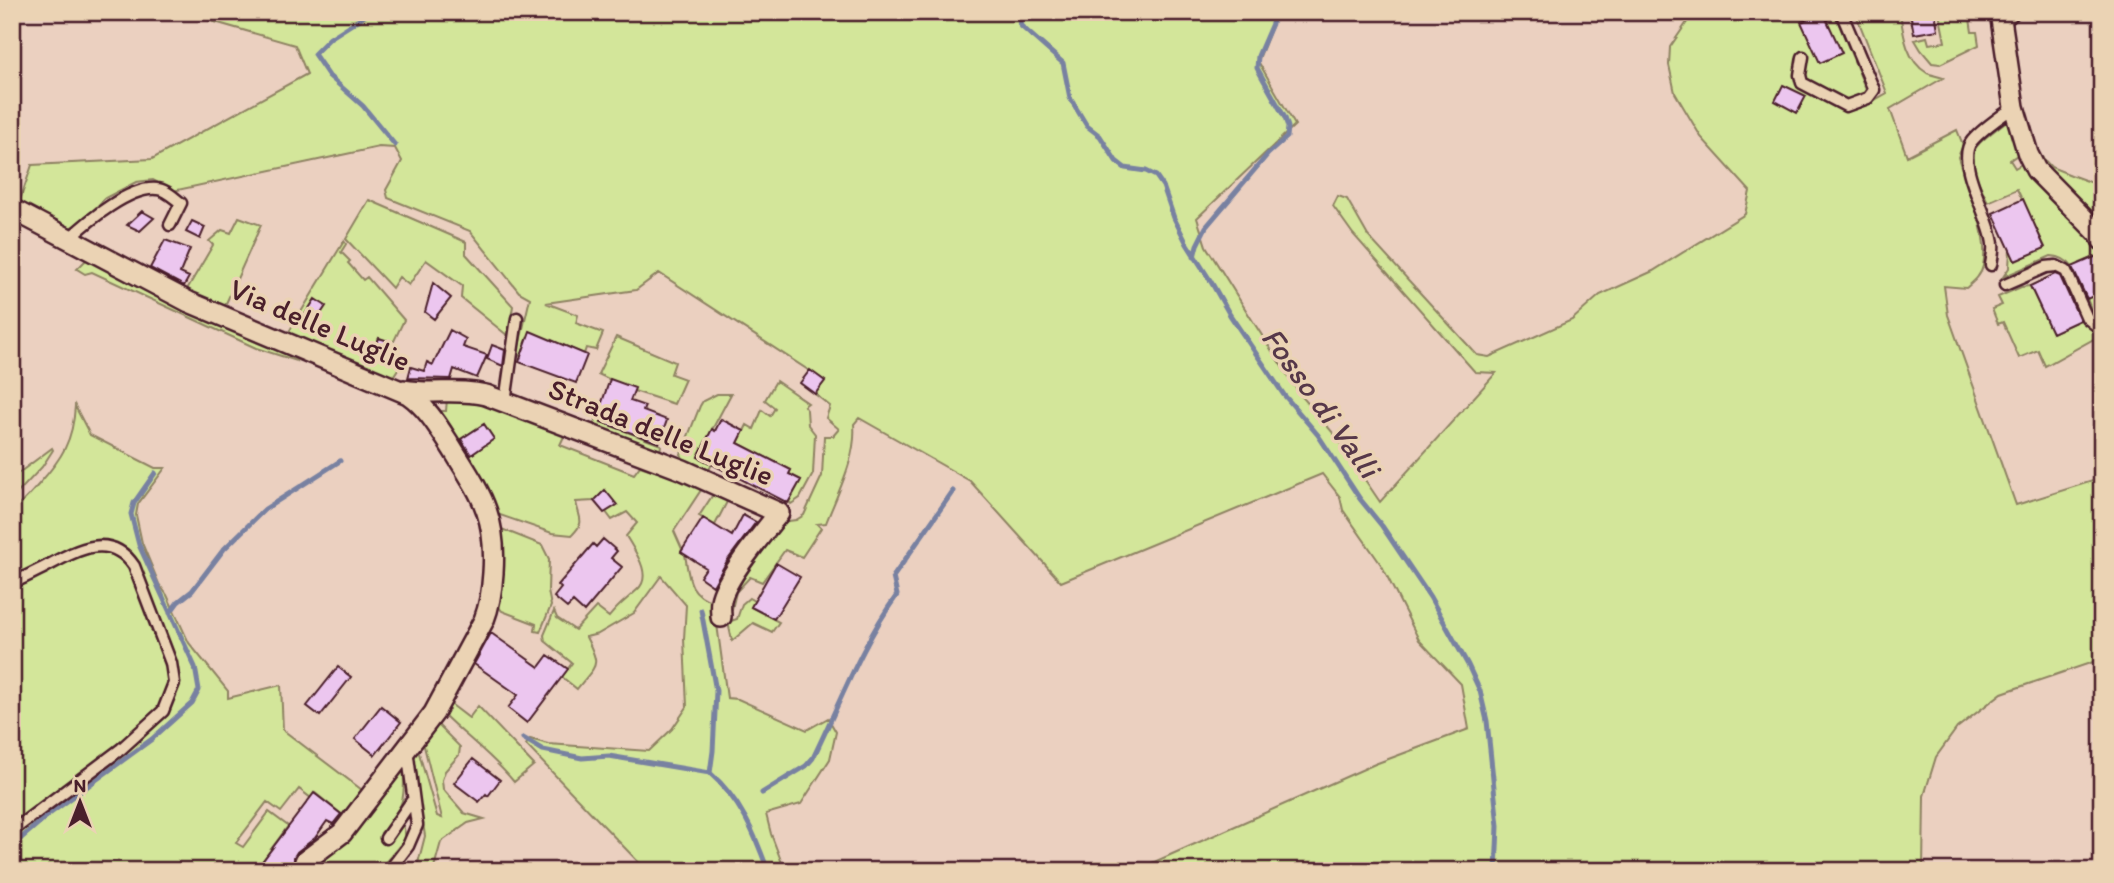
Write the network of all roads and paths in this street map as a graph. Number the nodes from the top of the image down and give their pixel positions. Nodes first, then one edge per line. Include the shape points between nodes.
1 (1841, 12) edge
2 (2005, 16) edge
3 (1803, 57) dead end
4 (2014, 107) junction
5 (12, 209) edge
6 (170, 225) dead end
7 (70, 238) junction
8 (2102, 240) edge
9 (1991, 265) dead end
10 (2005, 285) dead end
11 (517, 318) dead end
12 (2102, 330) edge
13 (400, 389) junction
14 (505, 402) junction
15 (12, 583) edge
16 (721, 617) dead end
17 (407, 749) junction
18 (413, 799) junction
19 (12, 831) edge
20 (386, 838) dead end
21 (305, 861) dead end
22 (389, 871) edge

1 - 3 lane via 1874,90 1868,98 1846,106 1801,83
2 - 4 street
4 - 8 street via 2036,170
4 - 9 lane via 1967,149 1969,172 1994,246
5 - 7 street, Via delle Luglie
6 - 7 lane via 181,203 159,188 143,190 100,213
7 - 13 street, Via delle Luglie via 210,312
10 - 12 lane via 2056,266 2066,271 2087,318
11 - 14 lane
13 - 14 street, Strada delle Luglie via 467,392
13 - 17 street, Via delle Luglie via 429,413 481,495 495,544 490,604 484,620 434,713
14 - 16 street, Strada delle Luglie via 683,470 779,513 723,592
15 - 19 lane via 80,549 96,546 128,557 171,663 174,683 163,710 121,749
17 - 18 lane
17 - 21 street, Via delle Luglie via 342,833
18 - 20 lane
18 - 22 lane via 417,825

